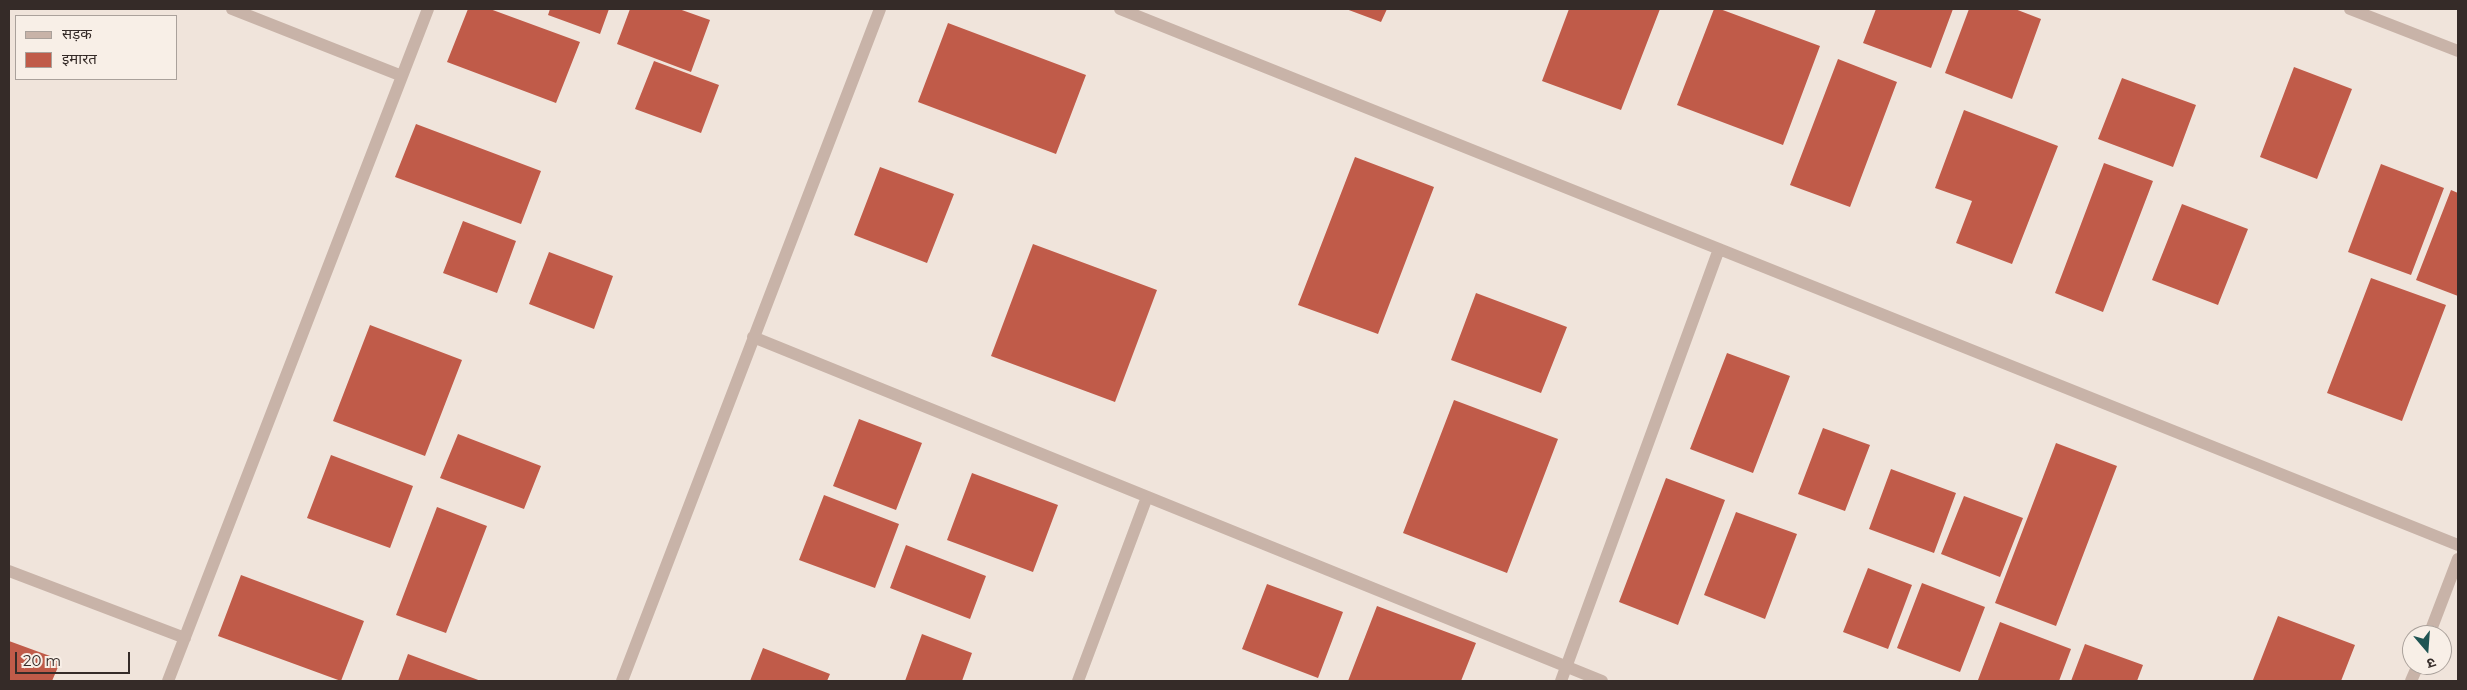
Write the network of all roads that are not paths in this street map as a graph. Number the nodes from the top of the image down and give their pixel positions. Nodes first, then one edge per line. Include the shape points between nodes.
1 (232, 9) edge
2 (428, 9) edge
3 (880, 9) edge
4 (1120, 9) edge
5 (2350, 9) edge
6 (2458, 51) edge
7 (402, 76) junction
8 (1719, 249) junction
9 (753, 337) junction
10 (1147, 497) junction
11 (2458, 545) edge
12 (2458, 559) edge
13 (9, 571) edge
14 (2433, 625) edge
15 (185, 638) junction
16 (1566, 667) junction
17 (168, 681) edge
18 (622, 681) edge
19 (1078, 681) edge
20 (1560, 681) edge
21 (1602, 681) edge

1 - 7 street
2 - 7 street
3 - 9 street
4 - 8 street
5 - 6 street
7 - 15 street
8 - 11 street
8 - 16 street
9 - 10 street
9 - 18 street
10 - 16 street
10 - 19 street
12 - 14 street
13 - 15 street
15 - 17 street
16 - 20 street
16 - 21 street

